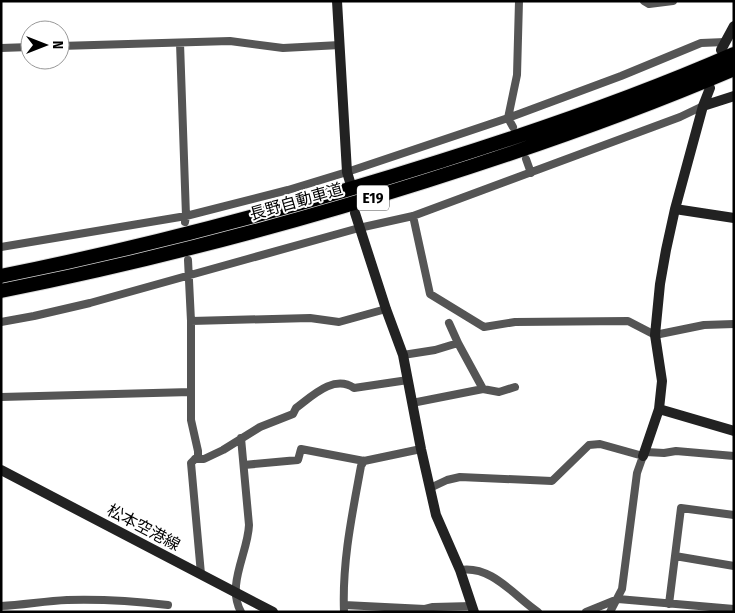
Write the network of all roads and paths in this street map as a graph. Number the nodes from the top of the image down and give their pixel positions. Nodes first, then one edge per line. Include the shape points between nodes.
1 (337, 1) edge
2 (519, 1) edge
3 (644, 1) edge
4 (673, 1) edge
5 (734, 26) edge
6 (180, 43) junction
7 (340, 45) junction
8 (70, 46) edge
9 (20, 47) edge
10 (1, 48) edge
11 (727, 49) edge
12 (734, 69) edge
13 (710, 88) dead end
14 (734, 96) edge
15 (703, 106) junction
16 (508, 118) junction
17 (513, 126) dead end
18 (526, 160) dead end
19 (531, 173) junction
20 (348, 177) junction
21 (675, 209) junction
22 (355, 213) dead end
23 (413, 216) junction
24 (734, 218) edge
25 (186, 219) junction
26 (359, 228) junction
27 (1, 247) edge
28 (188, 260) dead end
29 (1, 276) edge
30 (189, 276) junction
31 (1, 291) edge
32 (386, 309) junction
33 (191, 321) junction
34 (1, 322) edge
35 (449, 323) dead end
36 (734, 324) edge
37 (655, 335) junction
38 (458, 344) junction
39 (403, 355) junction
40 (408, 380) junction
41 (515, 387) dead end
42 (483, 389) junction
43 (192, 392) junction
44 (1, 397) edge
45 (412, 402) junction
46 (659, 409) junction
47 (734, 431) edge
48 (241, 438) junction
49 (421, 449) junction
50 (645, 454) junction
51 (734, 456) edge
52 (195, 459) junction
53 (364, 461) junction
54 (244, 465) junction
55 (1, 470) edge
56 (430, 488) junction
57 (734, 515) edge
58 (675, 556) junction
59 (734, 566) edge
60 (460, 570) junction
61 (201, 574) junction
62 (234, 591) junction
63 (618, 599) junction
64 (669, 604) junction
65 (168, 605) dead end
66 (1, 606) edge
67 (344, 608) edge
68 (473, 609) edge
69 (734, 610) edge
70 (241, 612) edge
71 (273, 612) edge
72 (538, 612) edge
73 (586, 612) edge
74 (610, 612) edge

1 - 7 street
2 - 16 street via 517,75
3 - 4 street via 649,4
5 - 11 street
6 - 7 street via 230,41 283,48
6 - 8 street
6 - 25 street
7 - 20 street
9 - 10 street
11 - 16 street via 701,43
11 - 29 highway, 長野自動車道 / E19 via 646,91 374,182 224,225
12 - 31 highway, 長野自動車道 / E19 via 608,120 396,191 209,244
13 - 15 street
14 - 15 street
15 - 19 street
15 - 21 street
16 - 17 street
16 - 20 street
18 - 19 street
19 - 23 street
20 - 25 street
21 - 24 street
21 - 37 street via 660,284
22 - 26 street
23 - 26 street
23 - 37 street via 430,294 484,326 515,322 628,321
25 - 27 street
26 - 30 street
26 - 32 street
28 - 30 street
30 - 33 street
30 - 34 street via 81,305
32 - 33 street via 339,322 310,318
32 - 39 street
33 - 43 street
35 - 38 street
36 - 37 street via 704,325
37 - 46 street via 662,381
38 - 39 street
38 - 42 street
39 - 40 street
40 - 45 street
40 - 48 street via 354,388 348,383 328,384 292,414
41 - 42 street via 499,392
42 - 45 street
43 - 44 street
43 - 52 street via 191,420 198,451
45 - 49 street
46 - 47 street
46 - 50 street
48 - 52 street via 204,460
48 - 54 street
49 - 53 street
49 - 56 street
50 - 51 street via 676,451
50 - 56 street via 600,444 589,445 552,481 460,477
50 - 63 street via 637,473
52 - 61 street via 191,463
53 - 54 street via 301,449 298,460
53 - 67 street via 346,543
54 - 62 street via 248,536
55 - 61 street, 松本空港線
56 - 60 street via 436,515
57 - 58 street via 681,508
58 - 59 street
58 - 64 street
60 - 68 street
60 - 72 street via 467,569 500,581
61 - 62 street, 松本空港線
62 - 70 street
62 - 71 street, 松本空港線
63 - 64 street
63 - 73 street
63 - 74 street
64 - 69 street
65 - 66 street via 67,600
67 - 68 street

